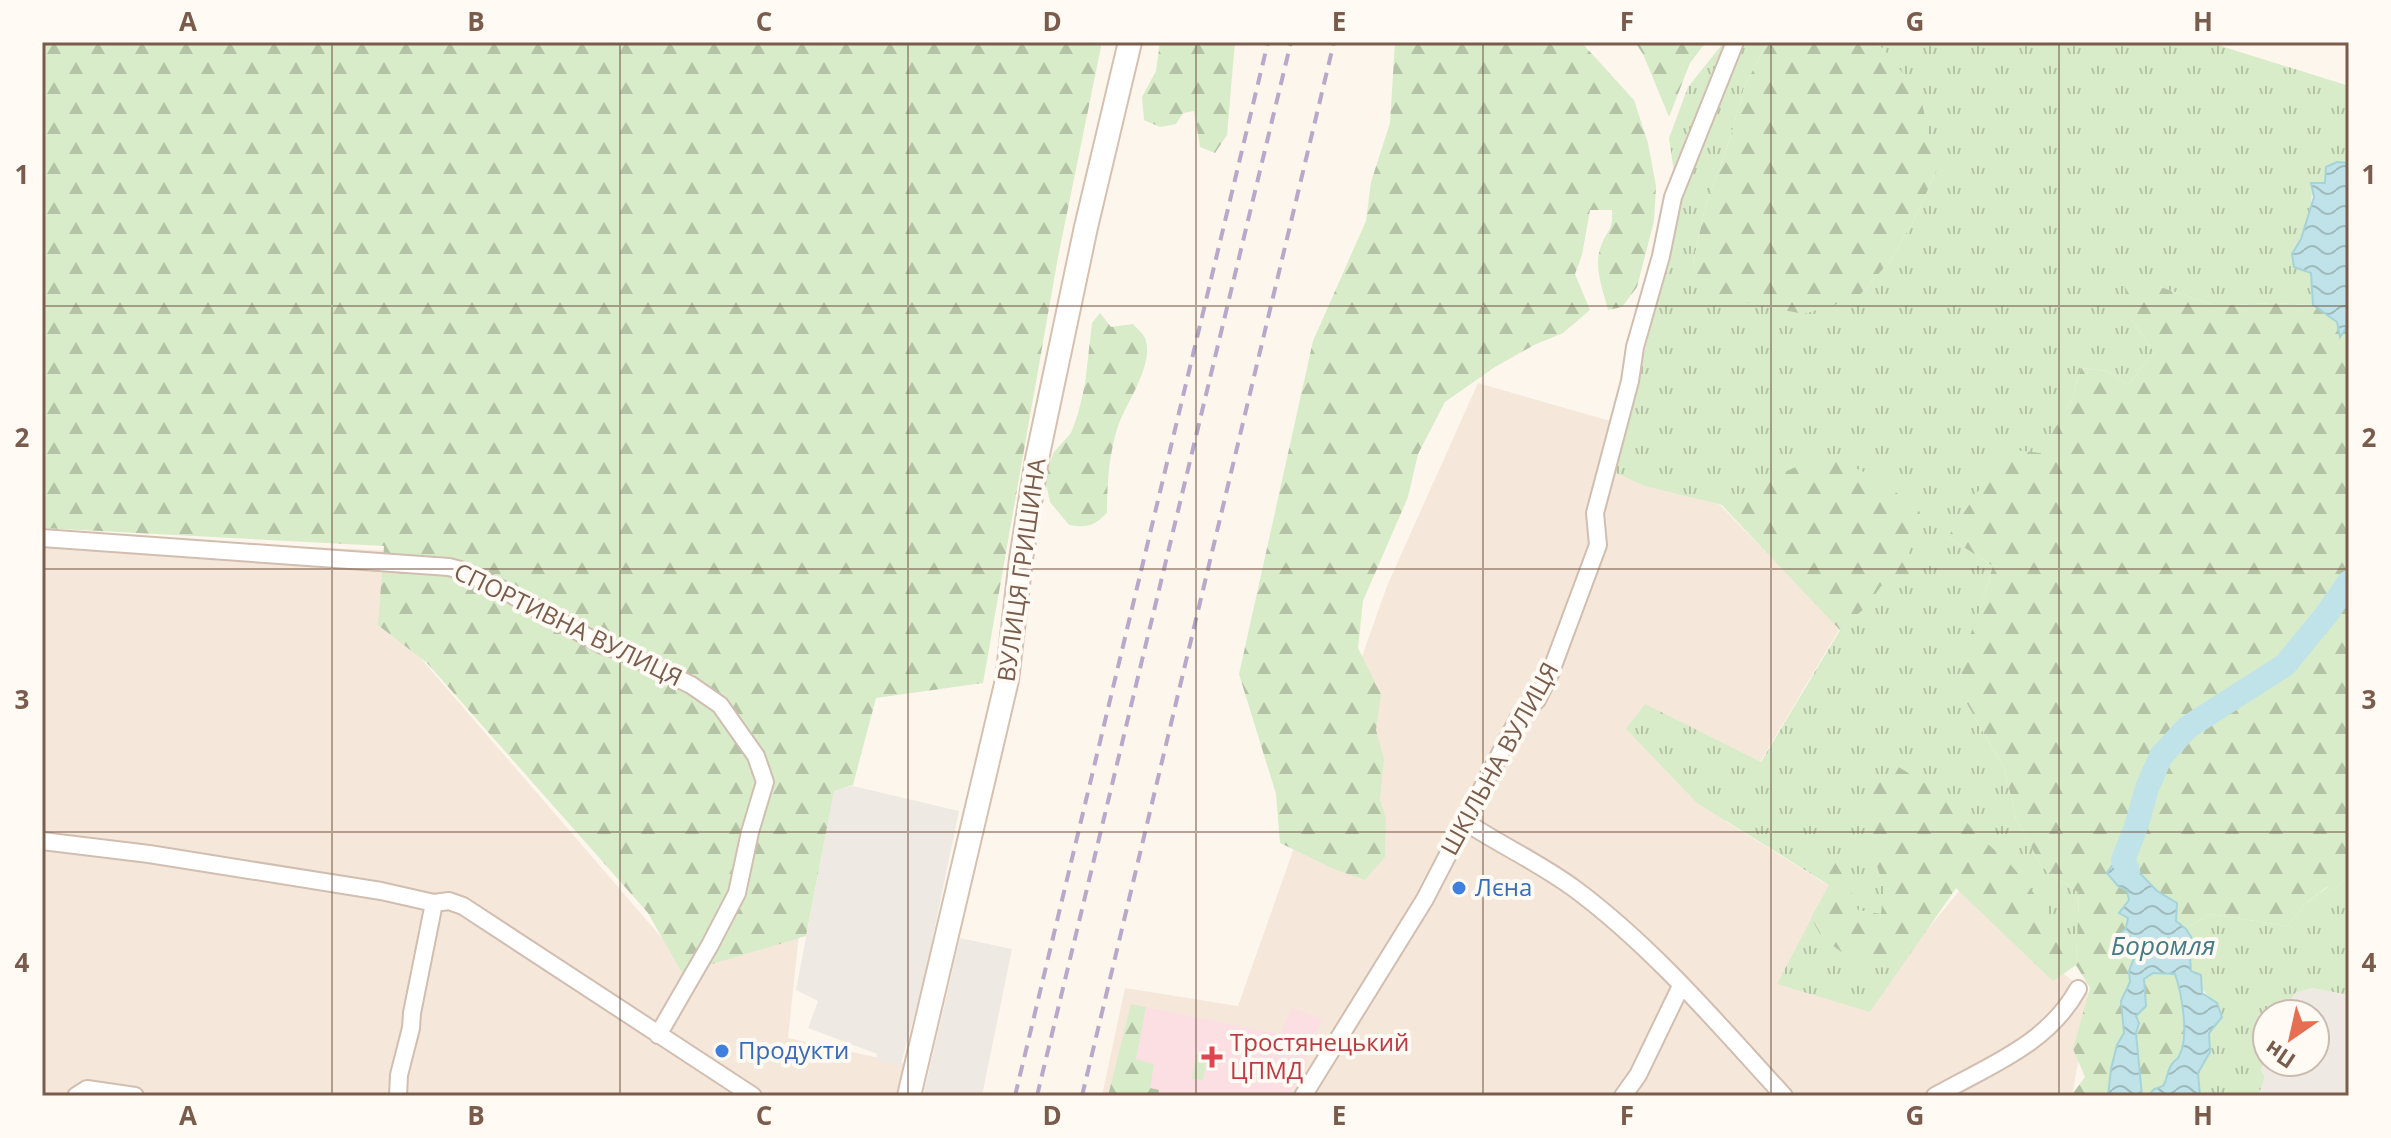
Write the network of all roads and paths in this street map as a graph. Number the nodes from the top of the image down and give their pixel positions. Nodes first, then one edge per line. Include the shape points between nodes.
1 (1130, 42) edge
2 (1735, 42) edge
3 (42, 538) edge
4 (1464, 821) junction
5 (42, 841) edge
6 (434, 903) junction
7 (1681, 986) junction
8 (2078, 989) dead end
9 (658, 1035) junction
10 (730, 1090) edge
11 (76, 1096) edge
12 (135, 1096) edge
13 (398, 1096) edge
14 (753, 1096) edge
15 (909, 1096) edge
16 (1303, 1096) edge
17 (1623, 1096) edge
18 (1784, 1096) edge
19 (1935, 1096) edge

1 - 15 street, ВУЛИЦЯ ГРИШИНА via 1037,459 1007,680
2 - 4 street, ШКІЛЬНА ВУЛИЦЯ via 1673,197 1595,513 1598,545 1544,687 1518,719
3 - 9 street, СПОРТИВНА ВУЛИЦЯ via 449,567 714,700 756,756 765,782 737,893
4 - 7 street via 1572,886
4 - 16 street, ШКІЛЬНА ВУЛИЦЯ via 1425,899
5 - 6 street
6 - 9 street via 463,906
6 - 13 street
7 - 17 street
7 - 18 street
8 - 19 street via 2060,1017 2029,1044
9 - 10 street
10 - 14 street
11 - 12 street via 87,1089

